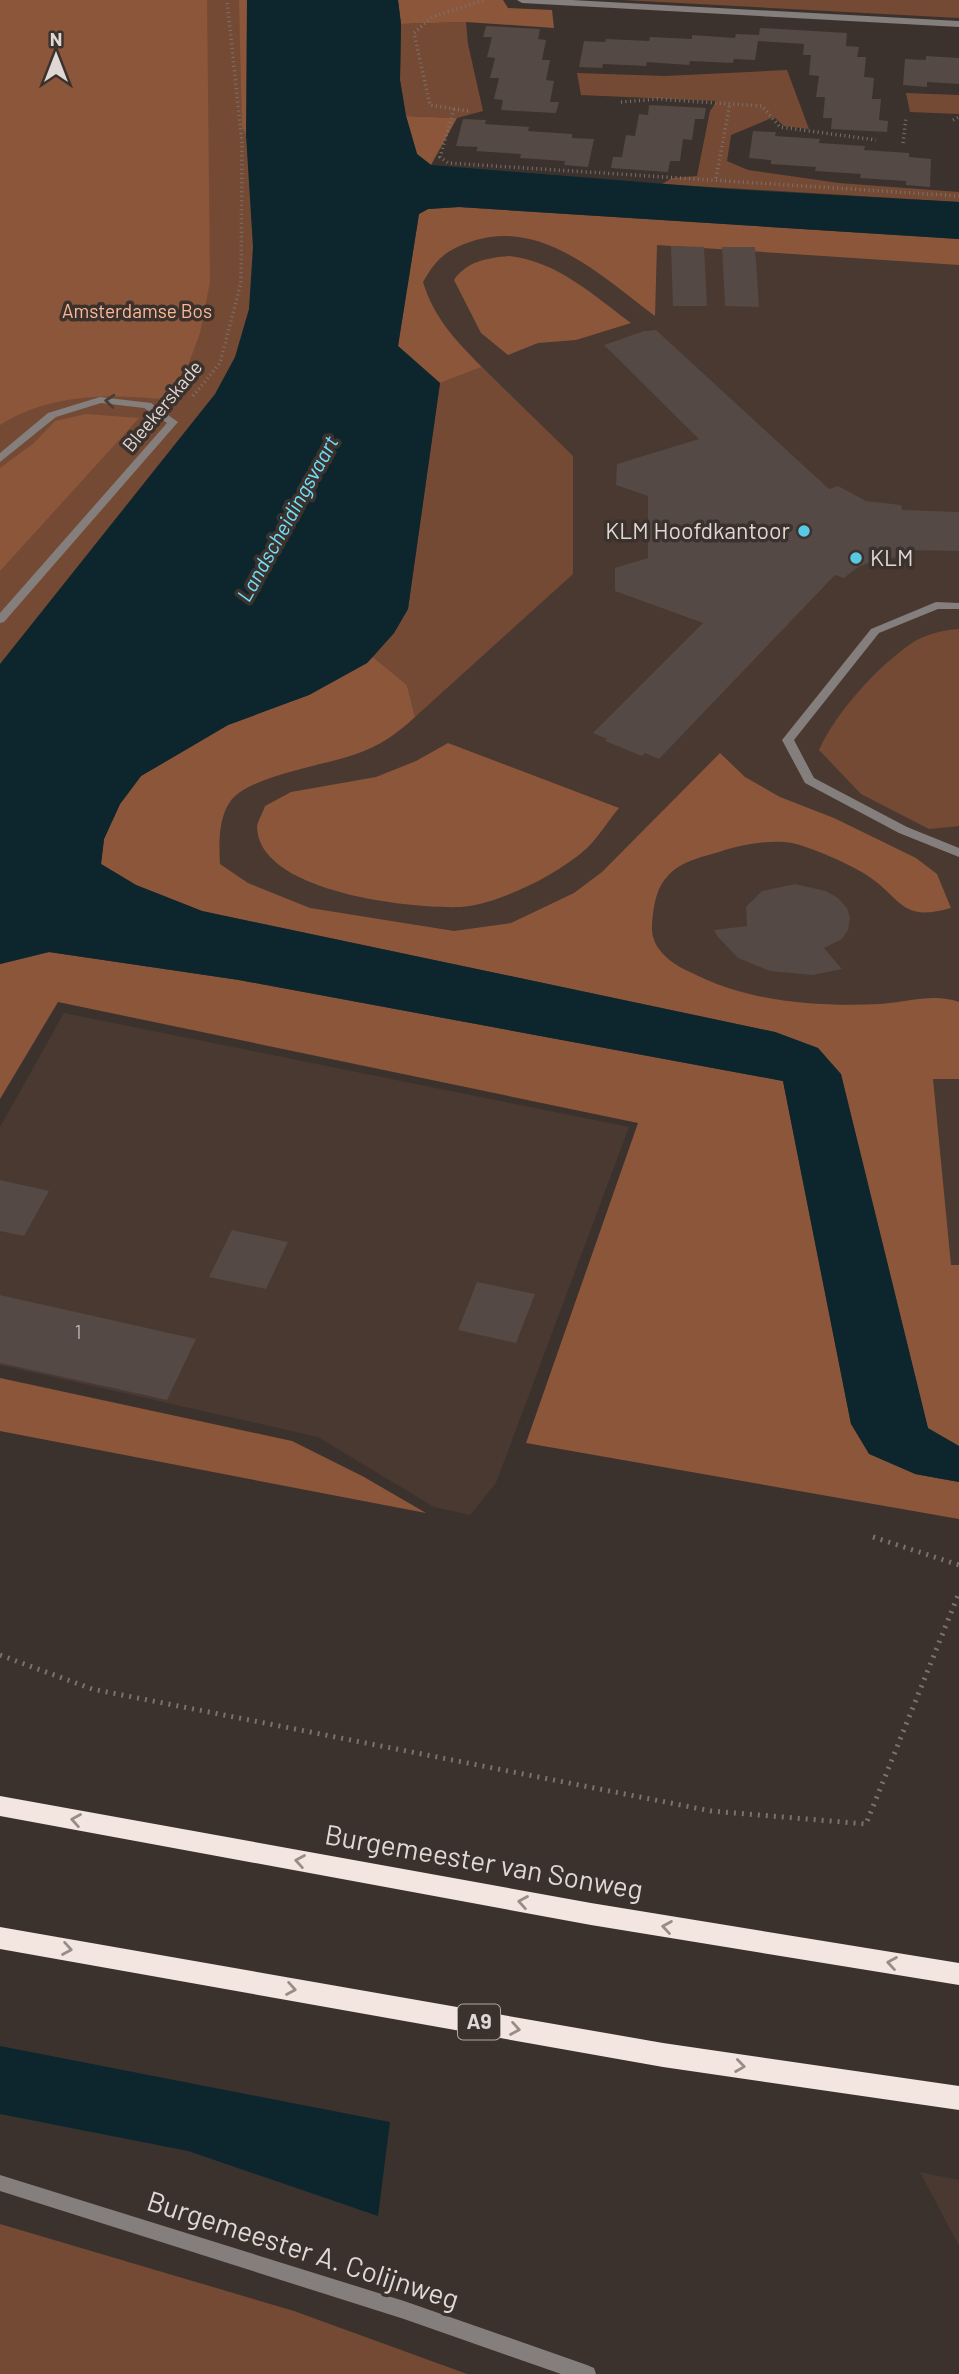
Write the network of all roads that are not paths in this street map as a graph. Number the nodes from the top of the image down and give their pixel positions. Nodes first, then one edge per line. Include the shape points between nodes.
1 (522, 0) edge
2 (959, 24) edge
3 (0, 459) edge
4 (959, 606) edge
5 (0, 620) edge
6 (959, 853) edge
7 (0, 1806) edge
8 (0, 1938) edge
9 (959, 1973) edge
10 (959, 2098) edge
11 (0, 2183) edge
12 (587, 2374) edge

1 - 2 street
5 -> 3 street, Bleekerskade via 173,422 147,405 100,400 52,415
4 - 6 street via 936,605 875,631 788,740 809,780 903,830
9 -> 7 highway, Burgemeester van Sonweg via 591,1914
8 -> 10 highway, A9 via 663,2055
11 - 12 street, Burgemeester A. Colijnweg via 404,2310

